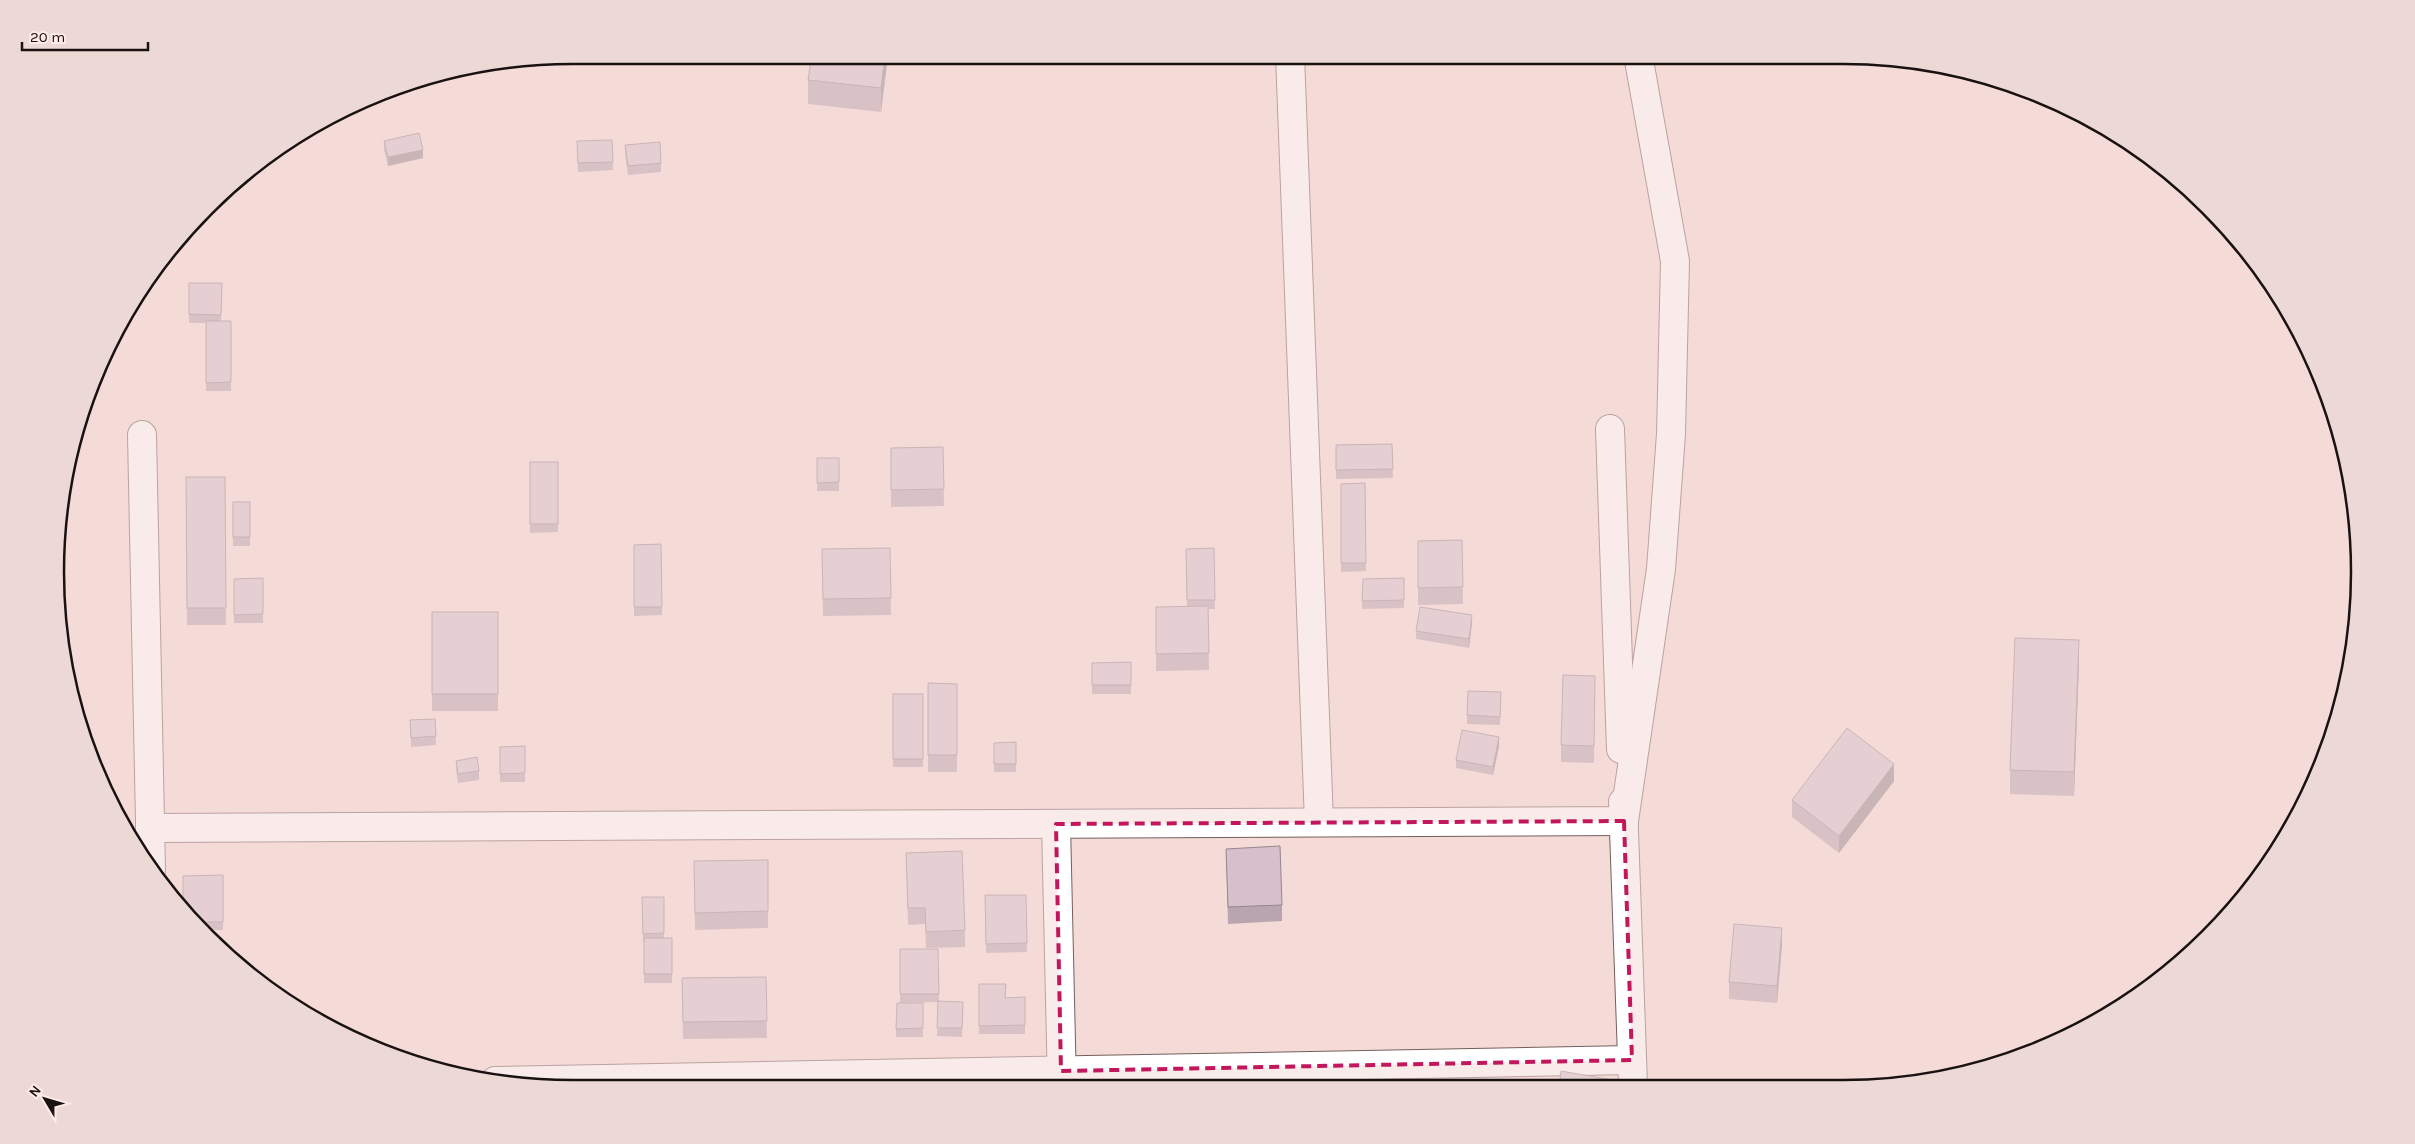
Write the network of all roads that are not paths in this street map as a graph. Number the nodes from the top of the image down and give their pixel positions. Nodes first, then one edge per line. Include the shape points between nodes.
1 (1290, 64) edge
2 (1640, 64) edge
3 (1610, 429) dead end
4 (142, 435) dead end
5 (1624, 821) junction
6 (1319, 822) junction
7 (1056, 824) junction
8 (150, 828) junction
9 (151, 856) edge
10 (1633, 1073) edge
11 (1061, 1079) edge
12 (778, 1080) edge

1 - 6 street
2 - 5 street via 1675,261 1671,434 1661,569
3 - 5 street
4 - 8 street
5 - 6 street
5 - 10 street
6 - 7 street
7 - 8 street
7 - 11 street
8 - 9 street
10 - 11 street
11 - 12 street

